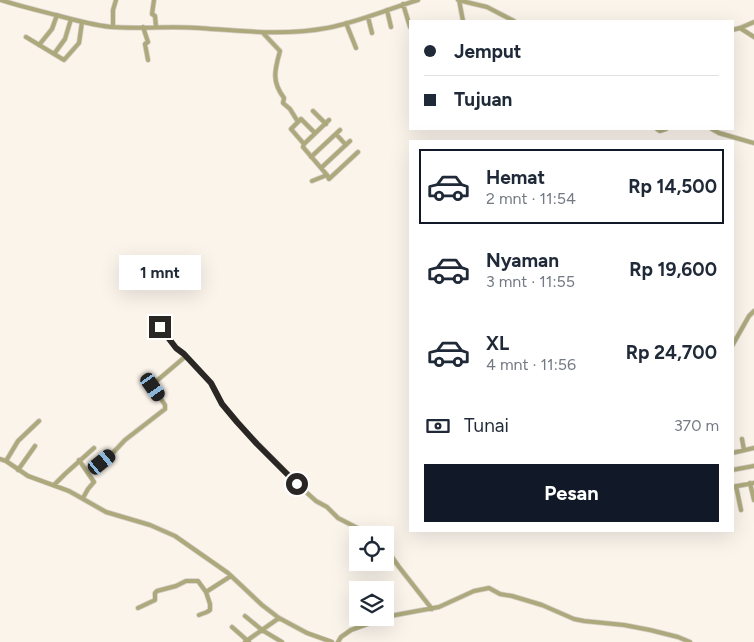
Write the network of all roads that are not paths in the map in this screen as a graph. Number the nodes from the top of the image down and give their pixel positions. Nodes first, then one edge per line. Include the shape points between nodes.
1 (1, 0) edge
2 (116, 0) edge
3 (154, 0) edge
4 (418, 0) edge
5 (458, 0) edge
6 (403, 4) junction
7 (387, 10) junction
8 (57, 15) junction
9 (368, 17) junction
10 (71, 19) junction
11 (463, 20) edge
12 (512, 20) edge
13 (82, 22) junction
14 (754, 22) edge
15 (346, 23) junction
16 (409, 24) edge
17 (112, 27) junction
18 (142, 27) junction
19 (156, 27) junction
20 (391, 27) dead end
21 (740, 28) junction
22 (734, 30) edge
23 (263, 33) junction
24 (372, 33) dead end
25 (754, 36) edge
26 (26, 37) dead end
27 (39, 45) junction
28 (356, 48) dead end
29 (54, 54) junction
30 (148, 60) dead end
31 (313, 111) dead end
32 (298, 122) junction
33 (340, 130) dead end
34 (714, 130) edge
35 (315, 133) junction
36 (336, 134) junction
37 (350, 141) dead end
38 (754, 143) edge
39 (304, 144) junction
40 (346, 145) junction
41 (358, 152) dead end
42 (311, 157) junction
43 (321, 168) junction
44 (327, 175) junction
45 (312, 181) dead end
46 (754, 311) edge
47 (160, 327) dead end
48 (734, 342) edge
49 (186, 356) junction
50 (38, 421) dead end
51 (742, 439) dead end
52 (35, 446) dead end
53 (94, 448) dead end
54 (754, 448) edge
55 (744, 450) junction
56 (734, 452) edge
57 (0, 459) edge
58 (79, 460) junction
59 (6, 461) junction
60 (102, 462) dead end
61 (754, 466) edge
62 (734, 469) edge
63 (18, 470) junction
64 (752, 483) edge
65 (54, 485) junction
66 (734, 486) edge
67 (83, 498) junction
68 (754, 500) edge
69 (741, 510) dead end
70 (354, 526) edge
71 (394, 560) edge
72 (231, 576) junction
73 (206, 592) junction
74 (138, 608) dead end
75 (432, 609) junction
76 (199, 615) dead end
77 (245, 616) dead end
78 (279, 618) junction
79 (232, 627) dead end
80 (262, 630) junction
81 (247, 642) edge
82 (282, 642) edge
83 (332, 642) edge
84 (338, 642) edge
85 (690, 642) edge

1 - 8 street
2 - 17 street
3 - 19 street via 152,14
4 - 6 street
5 - 11 street
5 - 12 street via 487,7
6 - 7 street
6 - 16 street
7 - 9 street
7 - 20 street
8 - 10 street
8 - 27 street via 52,29
9 - 15 street
9 - 24 street
10 - 13 street
10 - 29 street via 65,39
13 - 17 street
13 - 29 street via 76,47 64,60
14 - 21 street
15 - 23 street via 304,31
15 - 28 street
17 - 18 street
18 - 19 street
18 - 30 street via 148,42 145,44
19 - 23 street
21 - 22 street
21 - 25 street
23 - 32 street via 280,50 274,72 278,90 284,98 283,103
26 - 27 street
27 - 29 street
31 - 35 street via 328,122
32 - 35 street via 302,118
32 - 39 street via 291,129
33 - 36 street
34 - 38 street
35 - 39 street
36 - 40 street
36 - 42 street
37 - 40 street
39 - 42 street via 302,147
40 - 43 street
41 - 44 street via 329,179
42 - 43 street
43 - 44 street
44 - 45 street
46 - 48 street
47 - 49 street
49 - 60 street via 153,384 165,408
49 - 70 street via 211,383 222,404 249,435 316,501
50 - 59 street via 18,441
51 - 55 street
52 - 63 street
53 - 58 street
54 - 55 street
55 - 56 street
57 - 59 street
58 - 65 street
58 - 67 street via 94,482
59 - 63 street
61 - 62 street
63 - 65 street
64 - 66 street
64 - 68 street
65 - 67 street
66 - 69 street
67 - 72 street via 106,512 176,536
71 - 75 street
72 - 73 street
72 - 78 street
73 - 74 street via 198,580 186,580 157,591 155,600
73 - 76 street via 210,610
75 - 84 street via 390,616 351,630
75 - 85 street via 489,588 574,619 650,630
77 - 80 street
78 - 80 street
78 - 83 street
79 - 81 street
80 - 81 street
80 - 82 street

